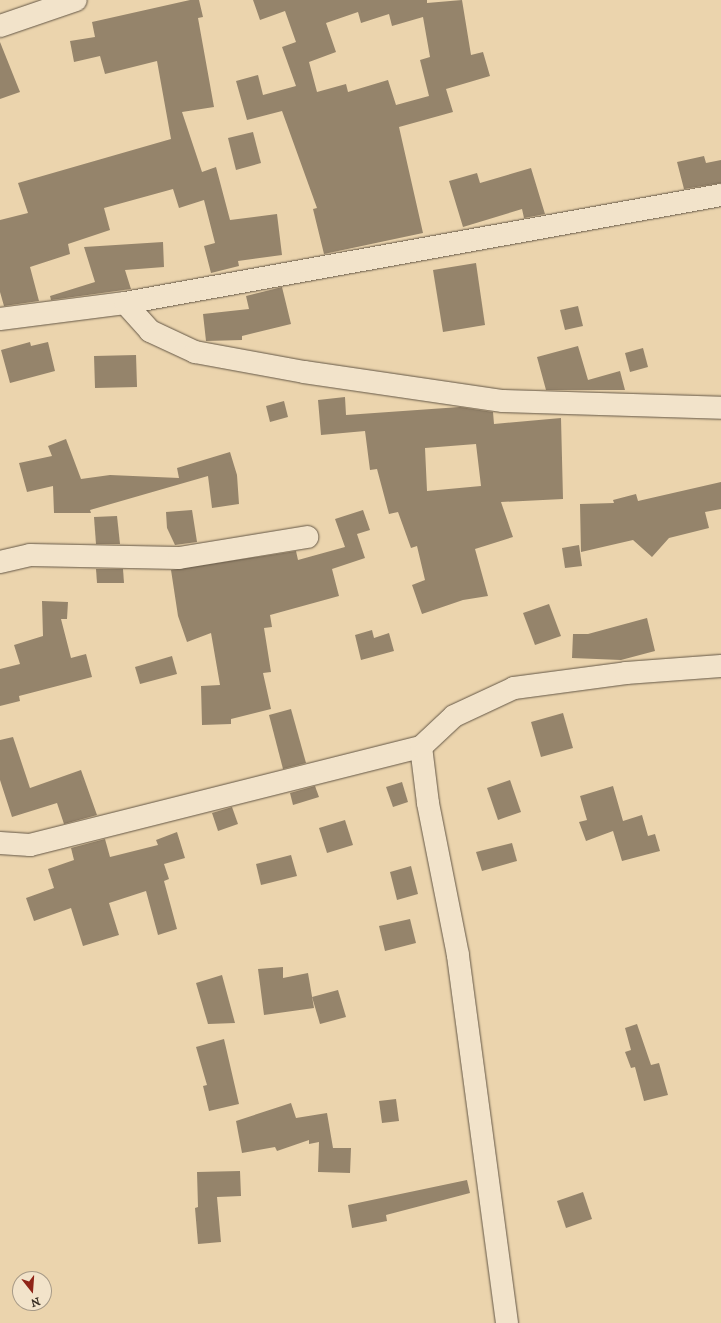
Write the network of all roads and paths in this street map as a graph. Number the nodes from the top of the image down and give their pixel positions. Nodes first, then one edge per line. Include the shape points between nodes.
1 (76, 0) edge
2 (0, 26) edge
3 (721, 195) edge
4 (125, 304) junction
5 (0, 319) edge
6 (721, 408) edge
7 (307, 537) dead end
8 (0, 562) edge
9 (721, 666) edge
10 (421, 748) junction
11 (0, 843) edge
12 (508, 1323) edge

1 - 2 street
3 - 4 street
4 - 5 street
4 - 6 street via 150,331 195,352 304,372 503,401
7 - 8 street via 179,558 30,555
9 - 10 street via 626,673 514,688 454,716
10 - 11 street via 30,845
10 - 12 street via 428,803 458,955

